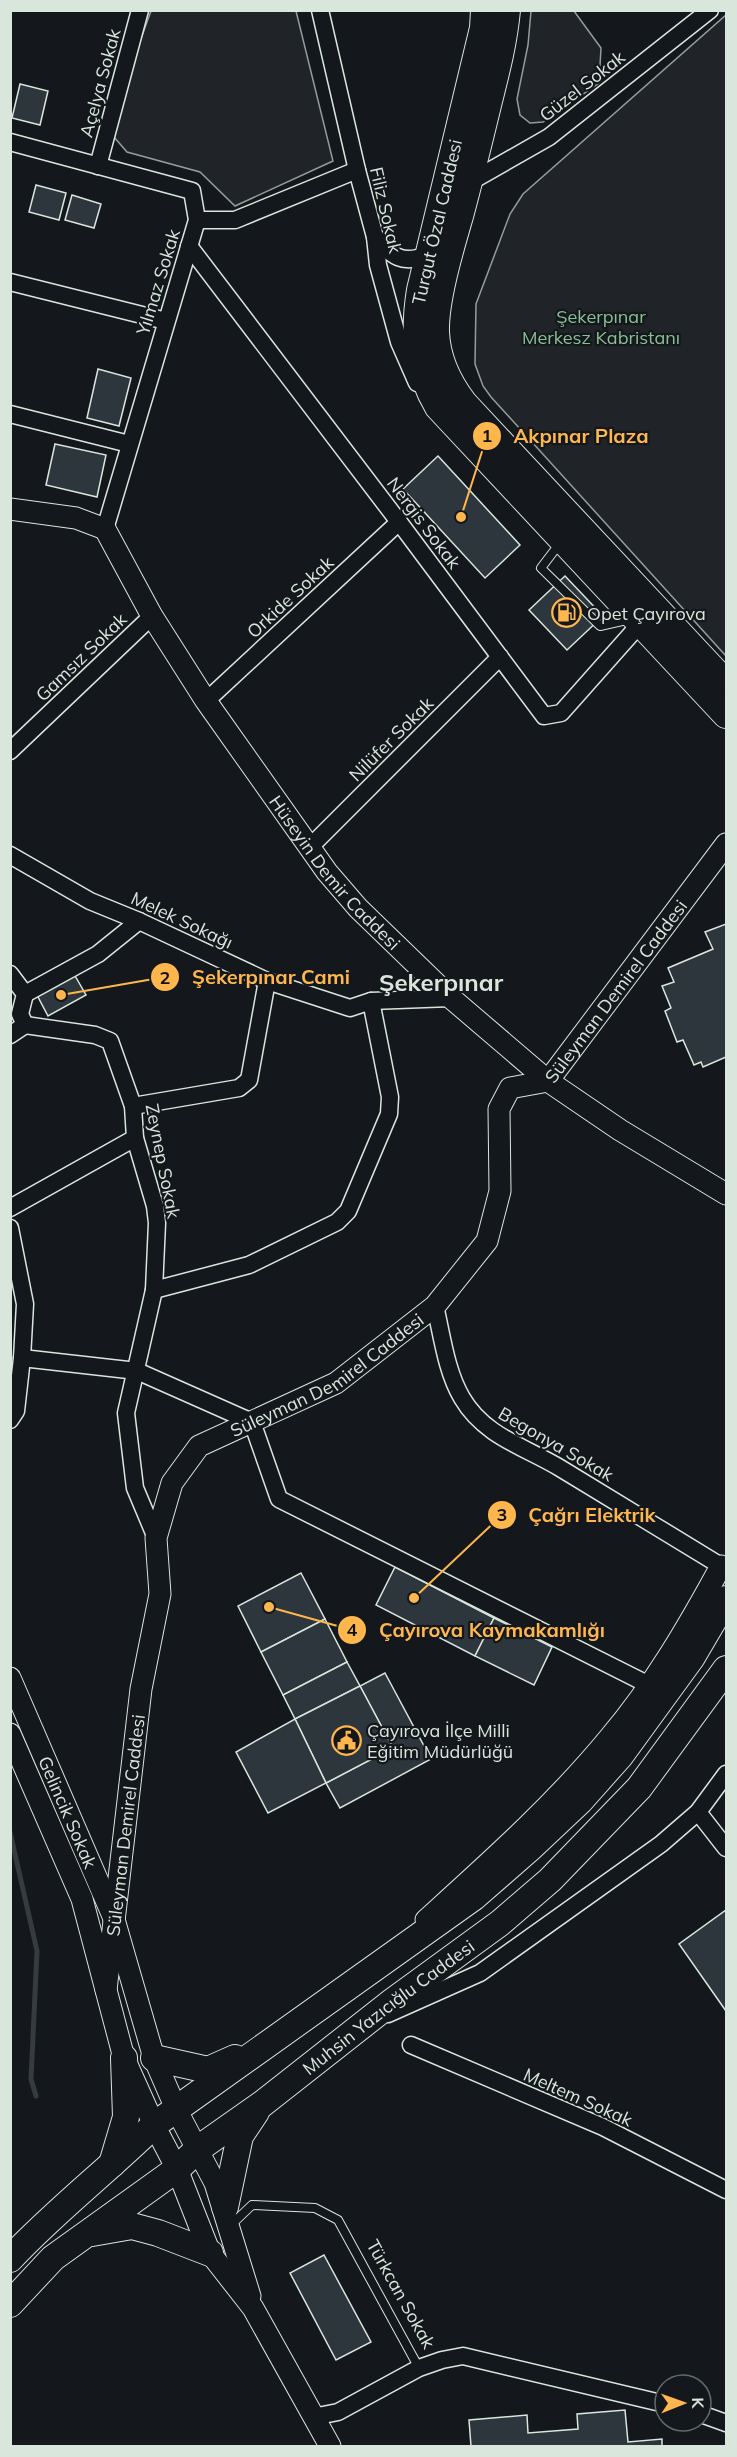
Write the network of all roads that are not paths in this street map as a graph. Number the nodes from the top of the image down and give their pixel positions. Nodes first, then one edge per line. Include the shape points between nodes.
1 (140, 10) edge
2 (320, 10) edge
3 (484, 10) edge
4 (507, 10) edge
5 (710, 11) edge
6 (10, 142) edge
7 (98, 166) junction
8 (357, 170) junction
9 (470, 182) junction
10 (197, 220) junction
11 (375, 237) junction
12 (189, 246) junction
13 (428, 254) junction
14 (10, 282) edge
15 (166, 321) junction
16 (438, 407) junction
17 (10, 414) edge
18 (129, 444) junction
19 (10, 508) edge
20 (399, 522) junction
21 (105, 529) junction
22 (562, 540) junction
23 (152, 616) junction
24 (637, 621) junction
25 (500, 657) junction
26 (726, 683) edge
27 (206, 701) junction
28 (726, 715) edge
29 (10, 751) edge
30 (726, 844) edge
31 (310, 848) junction
32 (10, 855) edge
33 (139, 921) junction
34 (10, 974) edge
35 (267, 981) junction
36 (25, 994) junction
37 (451, 998) junction
38 (371, 1001) junction
39 (25, 1025) junction
40 (10, 1035) edge
41 (578, 1041) junction
42 (548, 1081) junction
43 (133, 1106) junction
44 (590, 1110) junction
45 (135, 1138) junction
46 (726, 1194) edge
47 (10, 1208) edge
48 (10, 1228) edge
49 (154, 1290) junction
50 (435, 1306) junction
51 (22, 1358) junction
52 (137, 1371) junction
53 (10, 1420) edge
54 (252, 1422) junction
55 (156, 1538) junction
56 (721, 1566) joint
57 (726, 1599) edge
58 (726, 1669) edge
59 (10, 1677) edge
60 (649, 1684) junction
61 (10, 1734) edge
62 (726, 1774) edge
63 (698, 1812) junction
64 (726, 1848) edge
65 (113, 1916) junction
66 (362, 1976) junction
67 (106, 1990) junction
68 (358, 2028) junction
69 (265, 2045) junction
70 (411, 2045) dead end
71 (124, 2058) junction
72 (154, 2058) junction
73 (262, 2104) junction
74 (177, 2111) junction
75 (154, 2125) junction
76 (198, 2149) junction
77 (111, 2168) junction
78 (177, 2169) junction
79 (726, 2190) edge
80 (227, 2216) junction
81 (86, 2234) junction
82 (210, 2253) junction
83 (10, 2259) edge
84 (10, 2304) edge
85 (253, 2308) junction
86 (419, 2368) junction
87 (653, 2401) edge
88 (313, 2417) junction
89 (330, 2446) edge

1 - 7 street, Açelya Sokak
2 - 8 street, Filiz Sokak
3 - 13 main road, Turgut Özal Caddesi via 483,28
4 - 9 main road, Turgut Özal Caddesi
5 - 9 street, Güzel Sokak via 549,137
6 - 7 street, Yılmaz Sokak
7 - 10 street, Yılmaz Sokak via 192,191
8 - 10 street via 235,220
8 - 11 street, Filiz Sokak
9 - 26 main road, Turgut Özal Caddesi via 437,314 438,354 449,381 464,403
10 - 12 street, Yılmaz Sokak
11 - 13 street via 390,254 400,258 416,260
11 - 16 street, Filiz Sokak via 378,265 399,342 417,383
12 - 15 street, Yılmaz Sokak
12 - 20 street, Nergis Sokak
13 - 16 main road, Turgut Özal Caddesi via 416,316 417,355
14 - 15 street
15 - 18 street, Yılmaz Sokak
16 - 22 main road, Turgut Özal Caddesi
17 - 18 street
18 - 21 street, Yılmaz Sokak
19 - 21 street via 76,518
20 - 25 street, Nergis Sokak
20 - 27 street, Orkide Sokak
21 - 23 street, Hüseyin Demir Caddesi
22 - 24 main road, Turgut Özal Caddesi
22 - 24 lane via 541,568 600,626
23 - 27 street, Hüseyin Demir Caddesi
23 - 29 street, Gamsız Sokak
24 - 25 street, Nergis Sokak via 561,713 544,716
24 - 28 main road, Turgut Özal Caddesi
25 - 31 street, Nilüfer Sokak
27 - 31 street, Hüseyin Demir Caddesi
30 - 41 street, Süleyman Demirel Caddesi
31 - 37 street, Hüseyin Demir Caddesi via 358,908
32 - 33 street, Melek Sokağı via 90,901
33 - 35 street, Melek Sokağı
33 - 36 street via 98,954
34 - 36 street
35 - 38 street, Melek Sokağı via 350,1008
35 - 43 street via 249,1080 238,1088
36 - 39 street via 20,1014
37 - 38 street, Melek Sokağı
37 - 42 street, Hüseyin Demir Caddesi
38 - 49 street via 390,1097 389,1114 348,1211 337,1222 249,1265
39 - 40 street
39 - 43 street, Zeynep Sokak via 95,1035 110,1041
41 - 42 street, Süleyman Demirel Caddesi
41 - 44 street via 567,1075 575,1095
42 - 44 street, Hüseyin Demir Caddesi
42 - 50 street, Süleyman Demirel Caddesi via 510,1088 499,1108 500,1191 487,1241
43 - 45 street, Zeynep Sokak
44 - 46 street, Hüseyin Demir Caddesi
45 - 47 street
45 - 49 street, Zeynep Sokak via 155,1206
48 - 51 street via 24,1304
49 - 52 street, Zeynep Sokak
50 - 54 street, Süleyman Demirel Caddesi via 336,1383
50 - 56 street, Begonya Sokak via 461,1397 479,1421 509,1443 552,1464
51 - 52 street
51 - 53 street via 16,1411
52 - 54 street
52 - 55 street, Zeynep Sokak via 126,1413 135,1488
54 - 55 street, Süleyman Demirel Caddesi via 199,1446 172,1484
54 - 60 street via 279,1499
55 - 65 street, Süleyman Demirel Caddesi via 160,1594 141,1689
56 - 60 street, Muhsin Yazıcığlu Caddesi
57 - 66 main road, Muhsin Yazıcığlu Caddesi via 692,1657 620,1756 580,1801 474,1897
58 - 68 main road, Muhsin Yazıcığlu Caddesi via 639,1788 550,1880 500,1923
59 - 65 street, Gelincik Sokak
60 - 66 street, Muhsin Yazıcığlu Caddesi via 612,1736 573,1780
61 - 67 street, Gelincik Sokak via 82,1899
62 - 63 street
63 - 64 street
63 - 68 street via 662,1844 480,1973
65 - 67 street, Süleyman Demirel Caddesi
65 - 72 street, Gelincik Sokak
66 - 69 main road, Muhsin Yazıcığlu Caddesi
67 - 71 street, Gelincik Sokak
68 - 73 main road, Muhsin Yazıcığlu Caddesi
69 - 72 main road via 208,2070
69 - 74 main road, Muhsin Yazıcığlu Caddesi
70 - 79 street, Meltem Sokak via 603,2127
71 - 75 street, Gelincik Sokak
71 - 77 main road via 126,2116
72 - 74 street, Gelincik Sokak
73 - 76 main road, Muhsin Yazıcığlu Caddesi
73 - 80 main road via 240,2136
74 - 75 main road, Muhsin Yazıcığlu Caddesi
74 - 76 street, Gelincik Sokak
75 - 77 main road, Muhsin Yazıcığlu Caddesi
75 - 78 street, Gelincik Sokak
76 - 78 main road, Muhsin Yazıcığlu Caddesi
76 - 80 street, Gelincik Sokak
77 - 83 main road, Muhsin Yazıcığlu Caddesi
78 - 81 main road, Muhsin Yazıcığlu Caddesi
78 - 82 street, Gelincik Sokak
80 - 85 street, Gelincik Sokak
80 - 86 lane, Türkcan Sokak via 252,2205 315,2208 338,2220
81 - 82 main road via 132,2226
81 - 84 main road, Muhsin Yazıcığlu Caddesi via 53,2258
82 - 85 street, Gelincik Sokak
85 - 88 street
86 - 87 street, Türkcan Sokak via 463,2356
86 - 88 street via 338,2412
88 - 89 street

